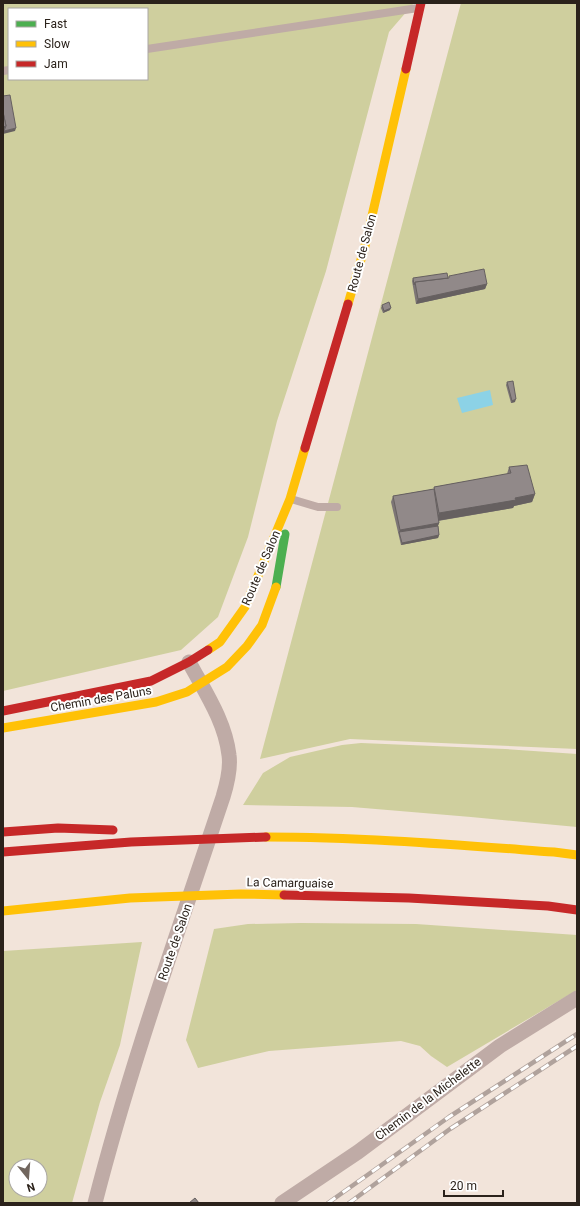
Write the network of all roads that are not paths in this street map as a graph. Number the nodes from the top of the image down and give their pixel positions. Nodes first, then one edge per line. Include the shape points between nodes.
1 (421, 5) edge
2 (148, 49) edge
3 (290, 499) junction
4 (337, 507) dead end
5 (189, 662) junction
6 (201, 684) junction
7 (101, 701) junction
8 (3, 711) edge
9 (3, 728) edge
10 (120, 830) dead end
11 (3, 832) edge
12 (159, 832) dead end
13 (260, 837) junction
14 (3, 852) edge
15 (577, 855) edge
16 (577, 910) edge
17 (3, 911) edge
18 (577, 998) edge
19 (94, 1203) edge
20 (282, 1203) edge

1 - 2 lane
1 - 3 main road, Route de Salon via 365,246
3 - 4 lane via 318,507
3 - 5 main road, Route de Salon via 246,607 220,642
3 - 6 main road, Route de Salon via 276,588 262,625 227,667
5 - 6 street, Route de Salon
5 - 7 main road, Chemin des Paluns
6 - 7 main road, Chemin des Paluns via 187,692 156,702
6 - 19 street, Route de Salon via 224,729 229,756 224,797 159,989
7 - 8 main road, Chemin des Paluns
7 - 9 main road, Chemin des Paluns
10 - 11 main road via 58,828
12 - 13 main road
13 - 14 main road via 149,840
13 - 15 main road via 387,840
16 - 17 main road, La Camarguaise via 410,898 241,894 130,898
18 - 20 street, Chemin de la Michelette via 500,1046 358,1152

